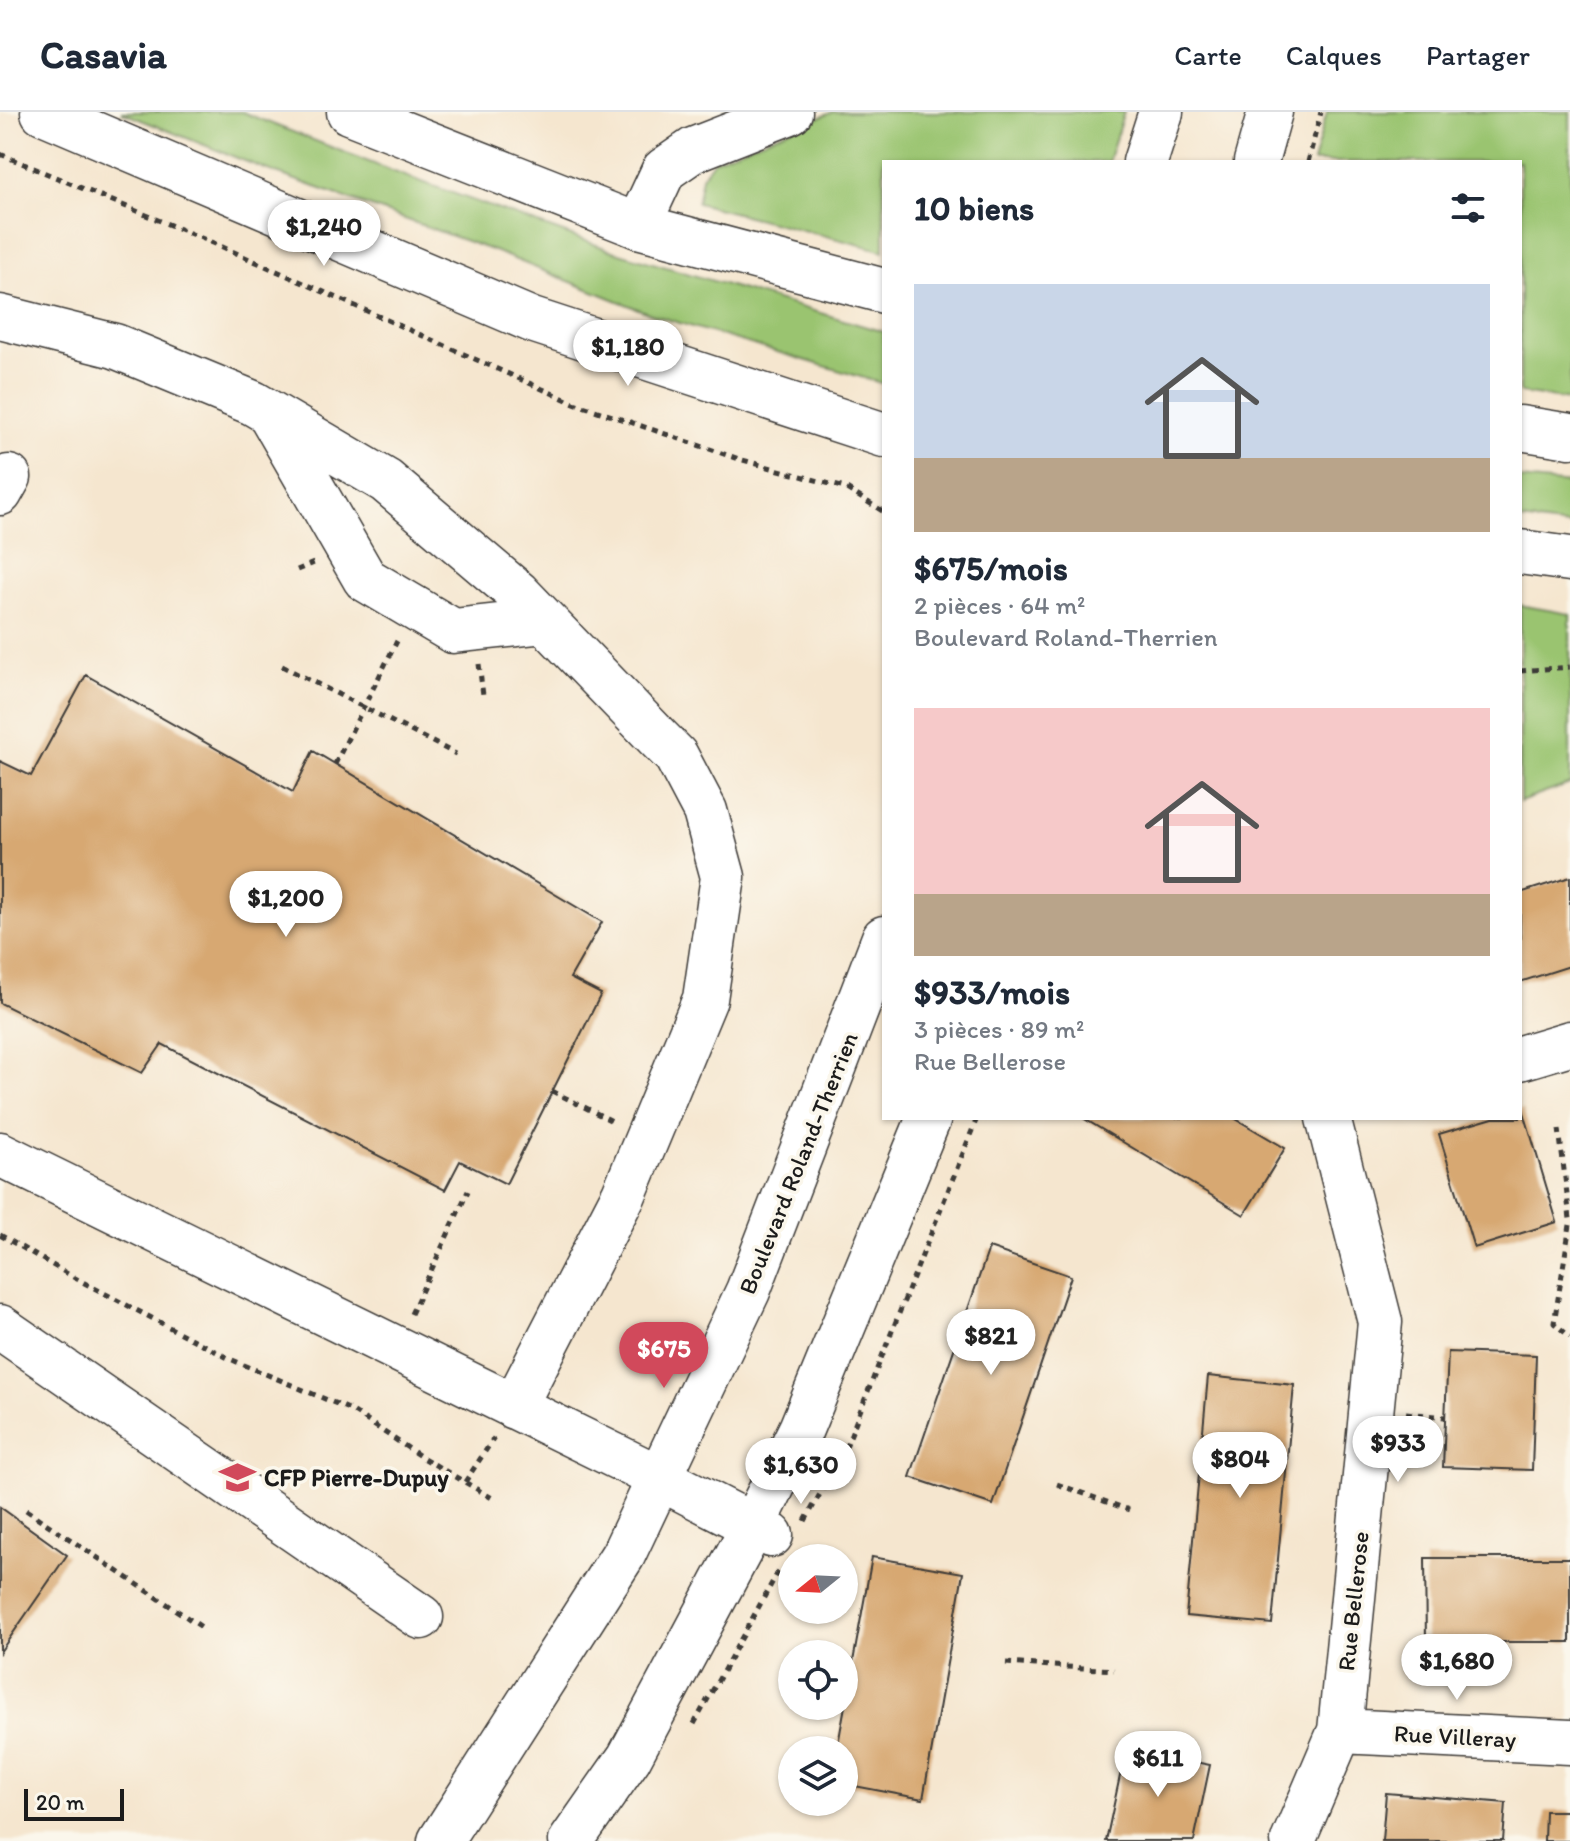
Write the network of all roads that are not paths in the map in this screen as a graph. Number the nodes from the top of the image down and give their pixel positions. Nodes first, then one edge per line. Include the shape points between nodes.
1 (43, 112) edge
2 (349, 112) edge
3 (790, 112) edge
4 (1161, 112) edge
5 (1270, 112) edge
6 (1146, 160) edge
7 (1257, 160) edge
8 (638, 226) junction
9 (882, 290) edge
10 (0, 317) edge
11 (269, 413) junction
12 (1522, 428) edge
13 (882, 434) edge
14 (1570, 436) edge
15 (1522, 552) edge
16 (1570, 559) edge
17 (545, 621) junction
18 (882, 943) edge
19 (1570, 1043) edge
20 (1522, 1057) edge
21 (928, 1120) edge
22 (1328, 1120) edge
23 (0, 1154) edge
24 (0, 1327) edge
25 (514, 1407) junction
26 (660, 1478) junction
27 (762, 1530) junction
28 (421, 1617) dead end
29 (1340, 1731) junction
30 (1570, 1742) edge
31 (440, 1841) edge
32 (571, 1841) edge
33 (1293, 1841) edge

1 - 13 main road via 532,320
2 - 8 main road
3 - 8 main road via 693,150 664,170
4 - 6 main road
5 - 7 main road
8 - 9 main road
10 - 11 main road via 115,346
11 - 17 main road via 386,481
11 - 17 main road via 365,579 453,631
12 - 14 main road
15 - 16 main road
17 - 25 main road via 676,756 705,811 723,877 705,999 624,1194
18 - 26 main road, Boulevard Roland-Therrien via 748,1291
19 - 20 main road
21 - 27 main road
22 - 29 main road, Rue Bellerose via 1380,1322
23 - 25 main road
24 - 28 main road
25 - 26 main road
26 - 27 main road
26 - 31 main road, Boulevard Roland-Therrien via 623,1555
27 - 32 main road via 629,1758
29 - 30 main road, Rue Villeray
29 - 33 main road, Rue Bellerose

